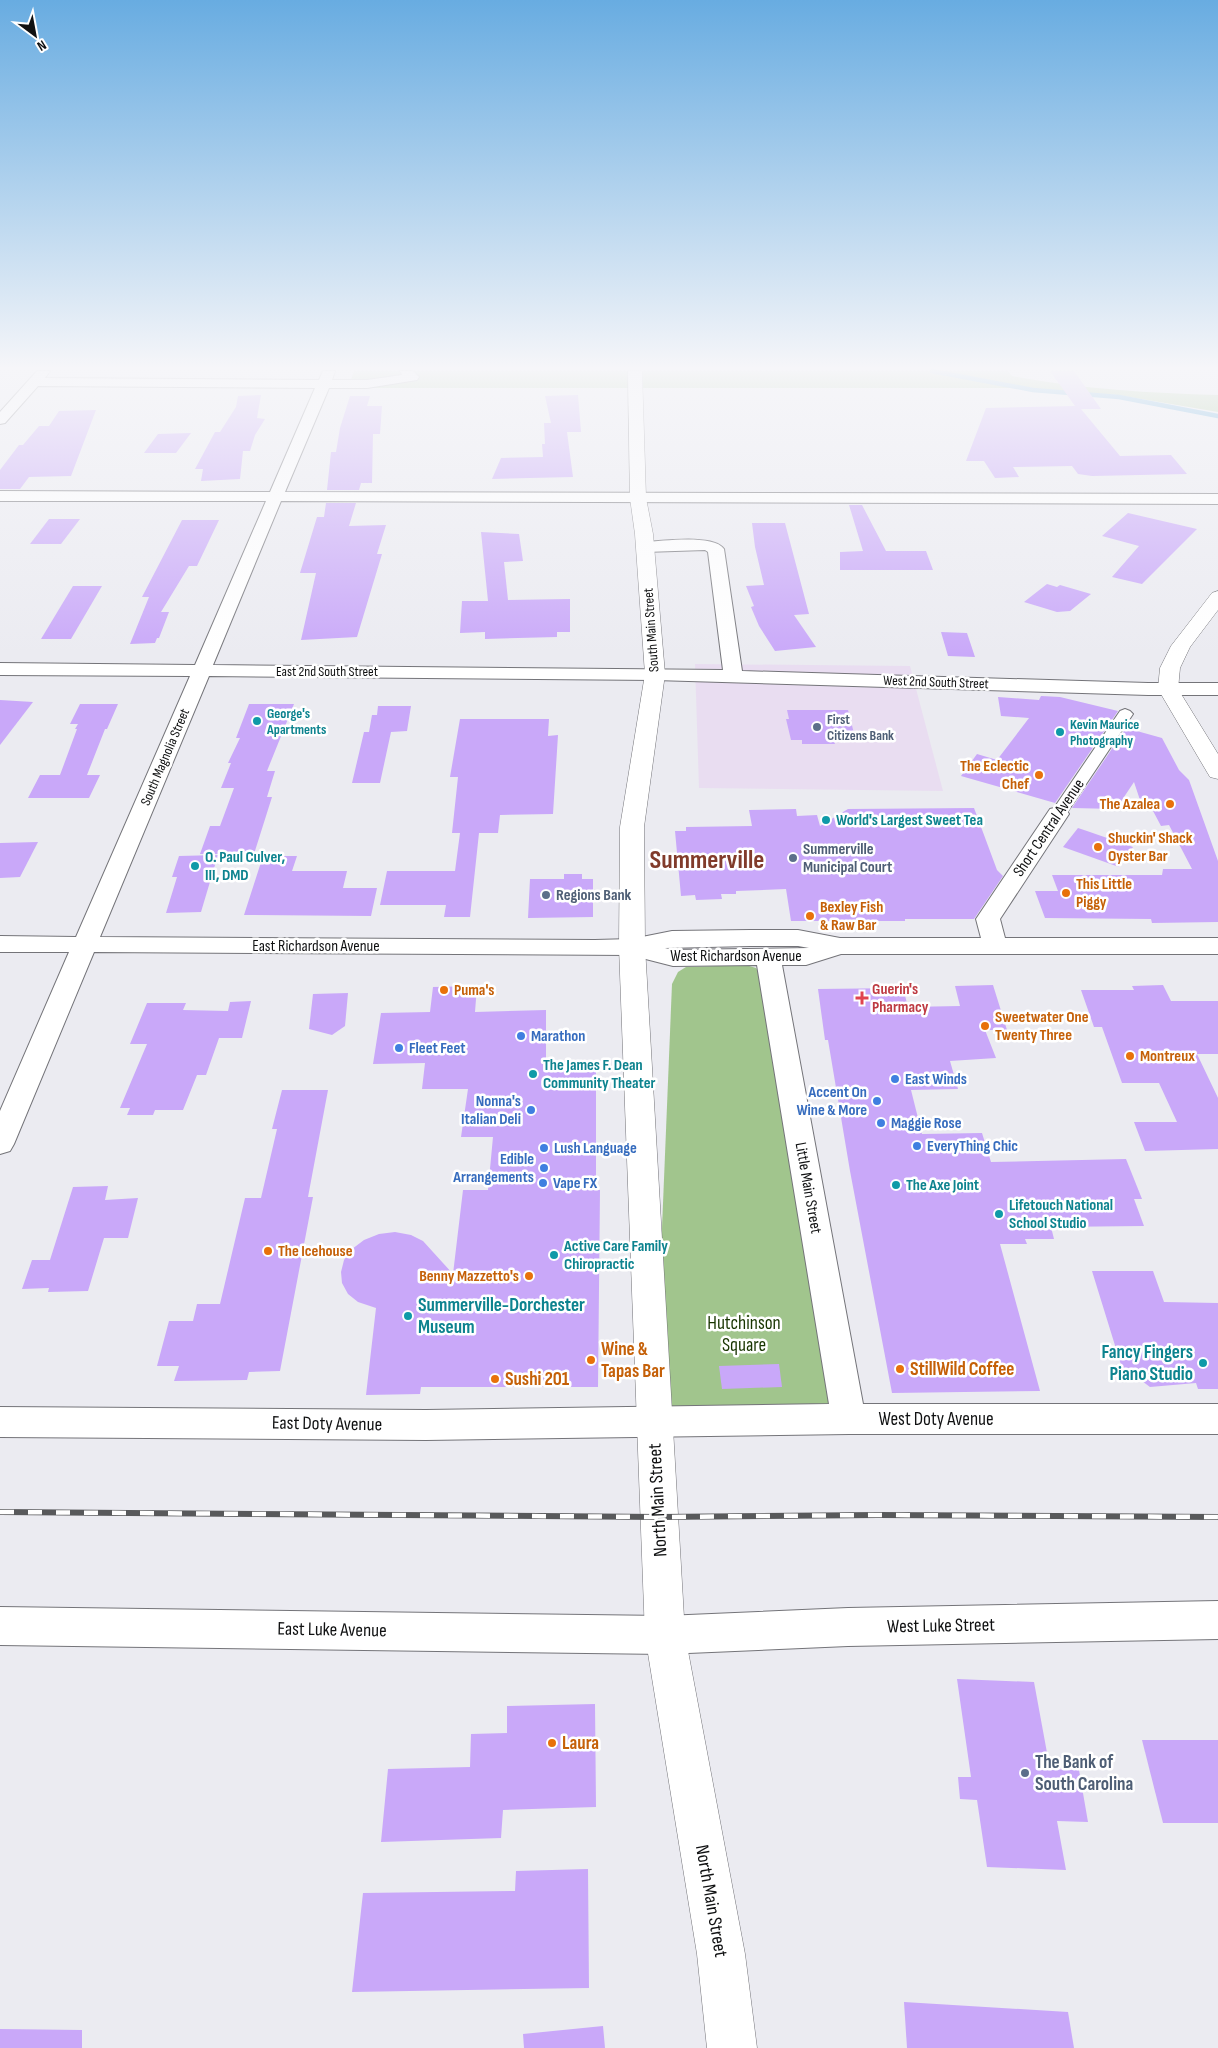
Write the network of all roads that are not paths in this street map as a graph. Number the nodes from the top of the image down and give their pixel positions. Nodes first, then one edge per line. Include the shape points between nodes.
1 (288, 467) edge
2 (637, 467) edge
3 (0, 496) edge
4 (275, 497) junction
5 (638, 498) junction
6 (1218, 500) edge
7 (645, 547) junction
8 (1218, 597) edge
9 (0, 669) edge
10 (202, 670) junction
11 (655, 674) junction
12 (732, 676) junction
13 (1168, 689) junction
14 (1218, 689) edge
15 (1125, 714) dead end
16 (1218, 772) edge
17 (1058, 814) joint
18 (0, 944) edge
19 (85, 945) junction
20 (840, 946) junction
21 (994, 946) junction
22 (1218, 946) edge
23 (632, 947) junction
24 (768, 957) junction
25 (0, 1144) edge
26 (849, 1419) junction
27 (1218, 1419) edge
28 (0, 1422) edge
29 (654, 1423) junction
30 (1218, 1620) edge
31 (0, 1626) edge
32 (665, 1634) junction
33 (732, 2048) edge

1 - 4 street, South Magnolia Street
2 - 5 main road, South Main Street
3 - 4 street
4 - 5 street
4 - 10 street, South Magnolia Street
5 - 6 street
5 - 7 main road, South Main Street
7 - 11 main road, South Main Street
7 - 12 street via 707,545 716,549
8 - 13 main road via 1170,668
9 - 10 street, East 2nd South Street
10 - 11 street, East 2nd South Street
10 - 19 street, South Magnolia Street
11 - 12 street, West 2nd South Street
11 - 23 main road, South Main Street via 632,826
12 - 13 street, West 2nd South Street
13 - 14 street, West 2nd South Street
13 - 16 main road
15 - 17 street, Short Central Avenue
17 - 21 street, Short Central Avenue via 988,919
18 - 19 street, East Richardson Avenue
19 - 23 street, East Richardson Avenue
19 - 25 street, South Magnolia Street
20 - 21 street, West Richardson Avenue
20 - 23 street, West Richardson Avenue via 798,938 750,938 672,939
20 - 24 street, West Richardson Avenue via 806,957
21 - 22 street, West Richardson Avenue
23 - 24 street, West Richardson Avenue via 673,958
23 - 29 main road, North Main Street
24 - 26 street, Little Main Street
26 - 27 street, West Doty Avenue
26 - 29 street, West Doty Avenue
28 - 29 street, East Doty Avenue
29 - 32 main road, North Main Street
30 - 32 street, West Luke Street
31 - 32 street, East Luke Avenue
32 - 33 main road, North Main Street via 721,1954

